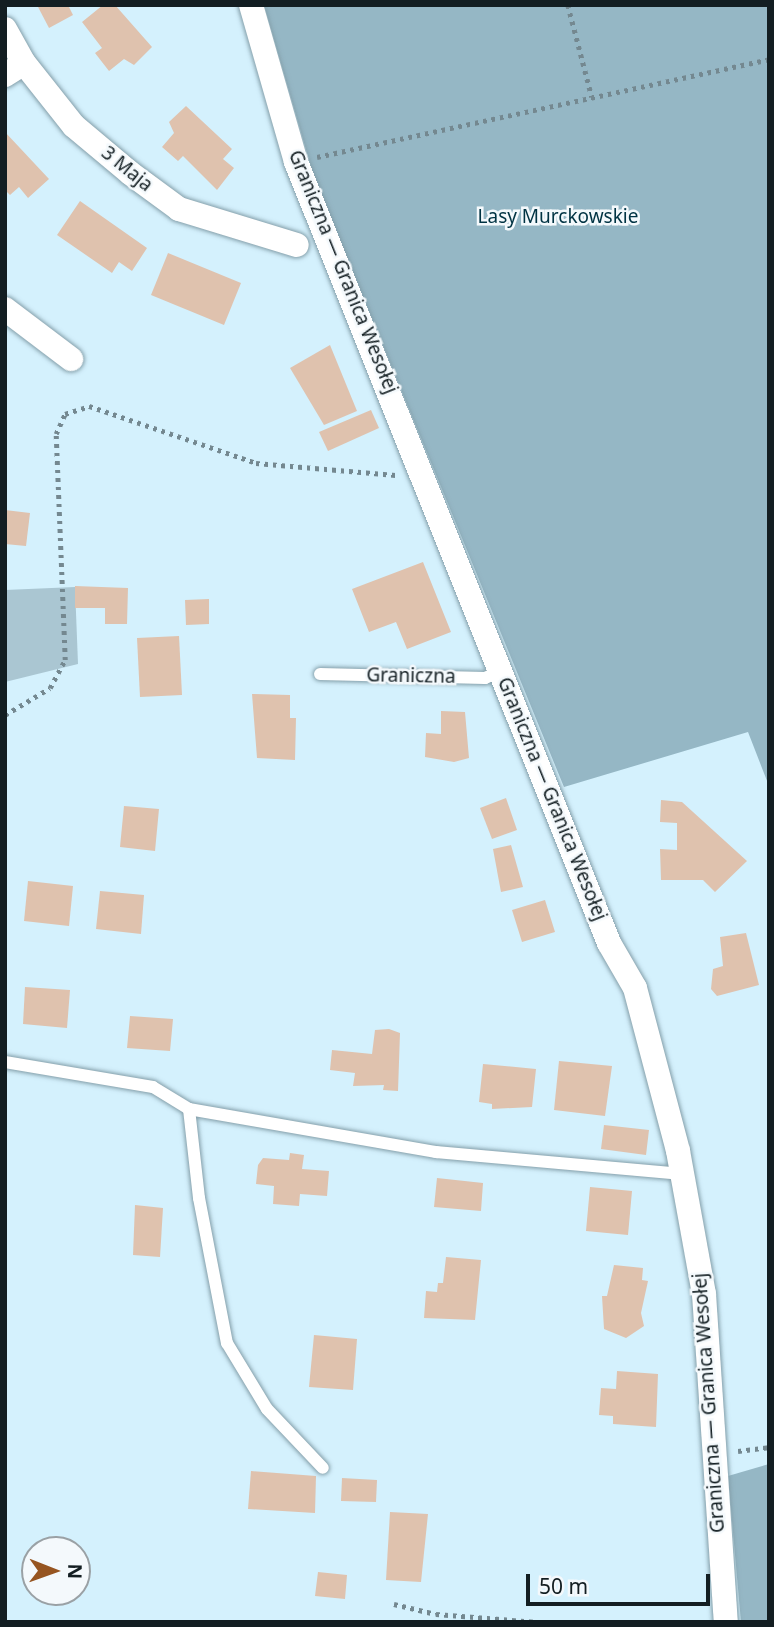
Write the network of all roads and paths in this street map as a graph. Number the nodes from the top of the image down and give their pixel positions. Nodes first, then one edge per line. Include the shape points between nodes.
1 (251, 5) edge
2 (568, 5) edge
3 (5, 29) edge
4 (769, 59) edge
5 (15, 69) edge
6 (592, 97) junction
7 (296, 162) junction
8 (297, 245) dead end
9 (5, 309) edge
10 (71, 359) dead end
11 (424, 477) junction
12 (501, 671) junction
13 (320, 674) dead end
14 (5, 715) edge
15 (5, 1062) edge
16 (189, 1109) junction
17 (682, 1174) junction
18 (323, 1468) dead end
19 (394, 1604) dead end
20 (538, 1622) edge
21 (726, 1622) edge

1 - 7 street, Graniczna — Granica Wesołej
2 - 6 path
3 - 5 street, 3 Maja
4 - 6 path
5 - 8 street, 3 Maja via 75,126 179,209
6 - 7 path
7 - 11 street, Graniczna — Granica Wesołej
9 - 10 street
11 - 12 street, Graniczna — Granica Wesołej
11 - 14 path via 256,463 89,406 65,414 56,434 65,660 50,688
12 - 13 lane, Graniczna via 485,678
12 - 17 street, Graniczna — Granica Wesołej via 609,943 635,988
15 - 16 lane via 153,1087
16 - 17 lane via 436,1152
16 - 18 lane via 198,1198 227,1343 267,1409
17 - 21 street, Graniczna — Granica Wesołej via 704,1294
19 - 20 path via 436,1614

